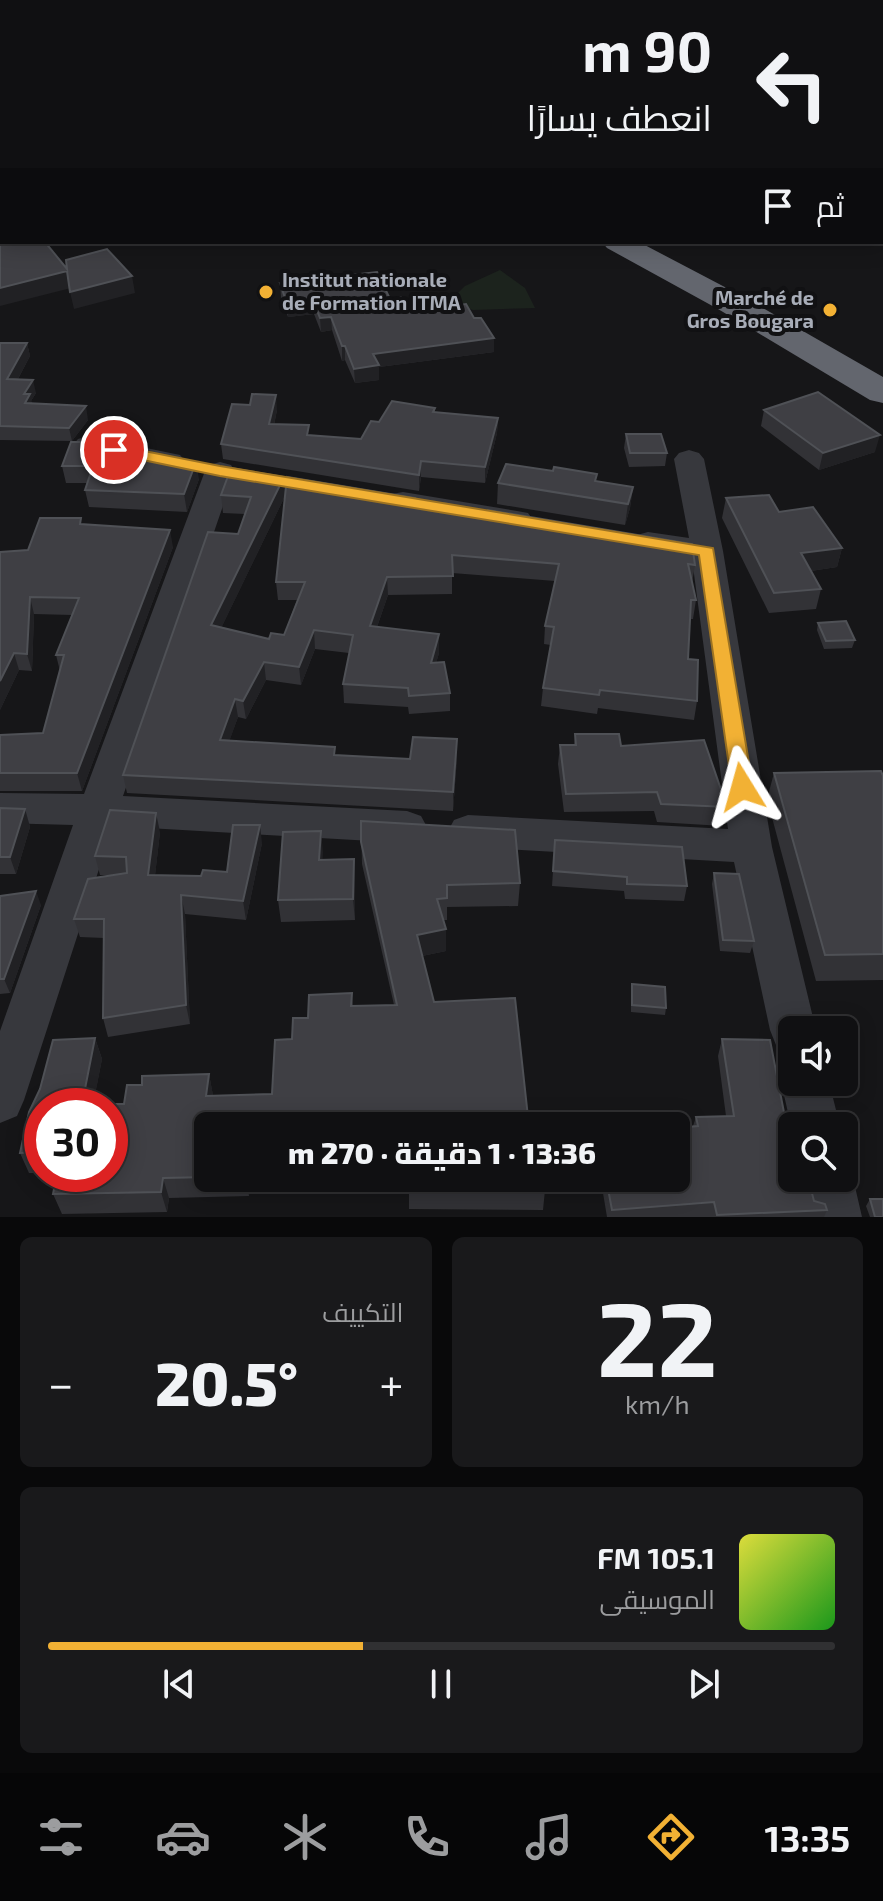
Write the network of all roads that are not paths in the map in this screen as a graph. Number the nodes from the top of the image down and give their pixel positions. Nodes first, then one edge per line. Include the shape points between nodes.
1 (621, 244) edge
2 (654, 244) edge
3 (883, 372) edge
4 (883, 392) edge
5 (88, 445) edge
6 (689, 459) dead end
7 (377, 497) edge
8 (550, 525) edge
9 (613, 536) edge
10 (707, 551) junction
11 (0, 808) edge
12 (98, 810) junction
13 (751, 847) junction
14 (790, 1016) edge
15 (0, 1100) edge
16 (830, 1192) edge
17 (836, 1217) edge

1 - 4 highway
2 - 3 highway
5 - 12 street via 236,474
6 - 10 street
7 - 8 street
9 - 10 street
10 - 13 street
11 - 12 street
12 - 13 street
12 - 15 street
13 - 14 street
16 - 17 street

